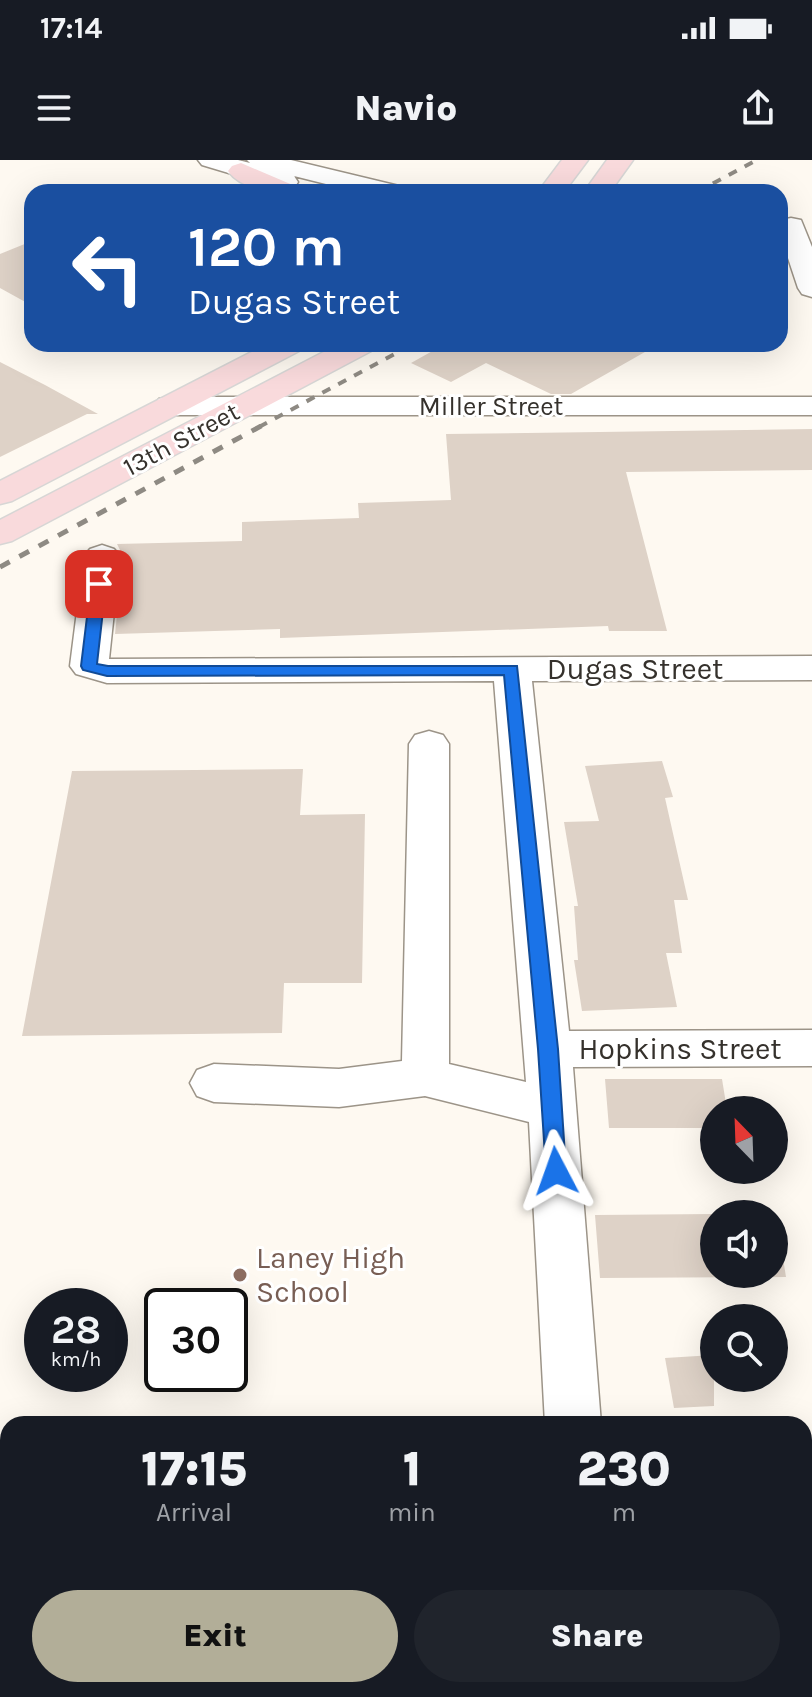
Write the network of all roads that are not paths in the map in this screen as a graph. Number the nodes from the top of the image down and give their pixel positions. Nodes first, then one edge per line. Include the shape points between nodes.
1 (211, 160) edge
2 (575, 160) edge
3 (620, 160) edge
4 (250, 166) edge
5 (275, 184) edge
6 (303, 184) edge
7 (347, 184) edge
8 (557, 184) edge
9 (603, 184) edge
10 (794, 226) edge
11 (812, 288) edge
12 (275, 352) edge
13 (347, 352) edge
14 (170, 406) junction
15 (244, 406) junction
16 (812, 406) edge
17 (0, 494) edge
18 (0, 534) edge
19 (102, 556) dead end
20 (812, 668) edge
21 (512, 670) junction
22 (429, 744) dead end
23 (812, 1048) edge
24 (548, 1049) junction
25 (425, 1077) junction
26 (214, 1083) dead end
27 (552, 1108) junction
28 (572, 1416) edge

1 - 4 street
2 - 8 main road
3 - 9 main road
4 - 5 main road
4 - 6 street
4 - 7 street
10 - 11 street
12 - 14 main road
13 - 15 main road, 13th Street
14 - 15 street, Miller Street
14 - 17 main road
15 - 16 street, Miller Street
15 - 18 main road, 13th Street
19 - 21 street, Dugas Street via 89,666 107,671
20 - 21 street, Dugas Street
21 - 24 street
22 - 25 street
23 - 24 street, Hopkins Street
24 - 27 street
25 - 26 street via 339,1088
25 - 27 street
27 - 28 street

